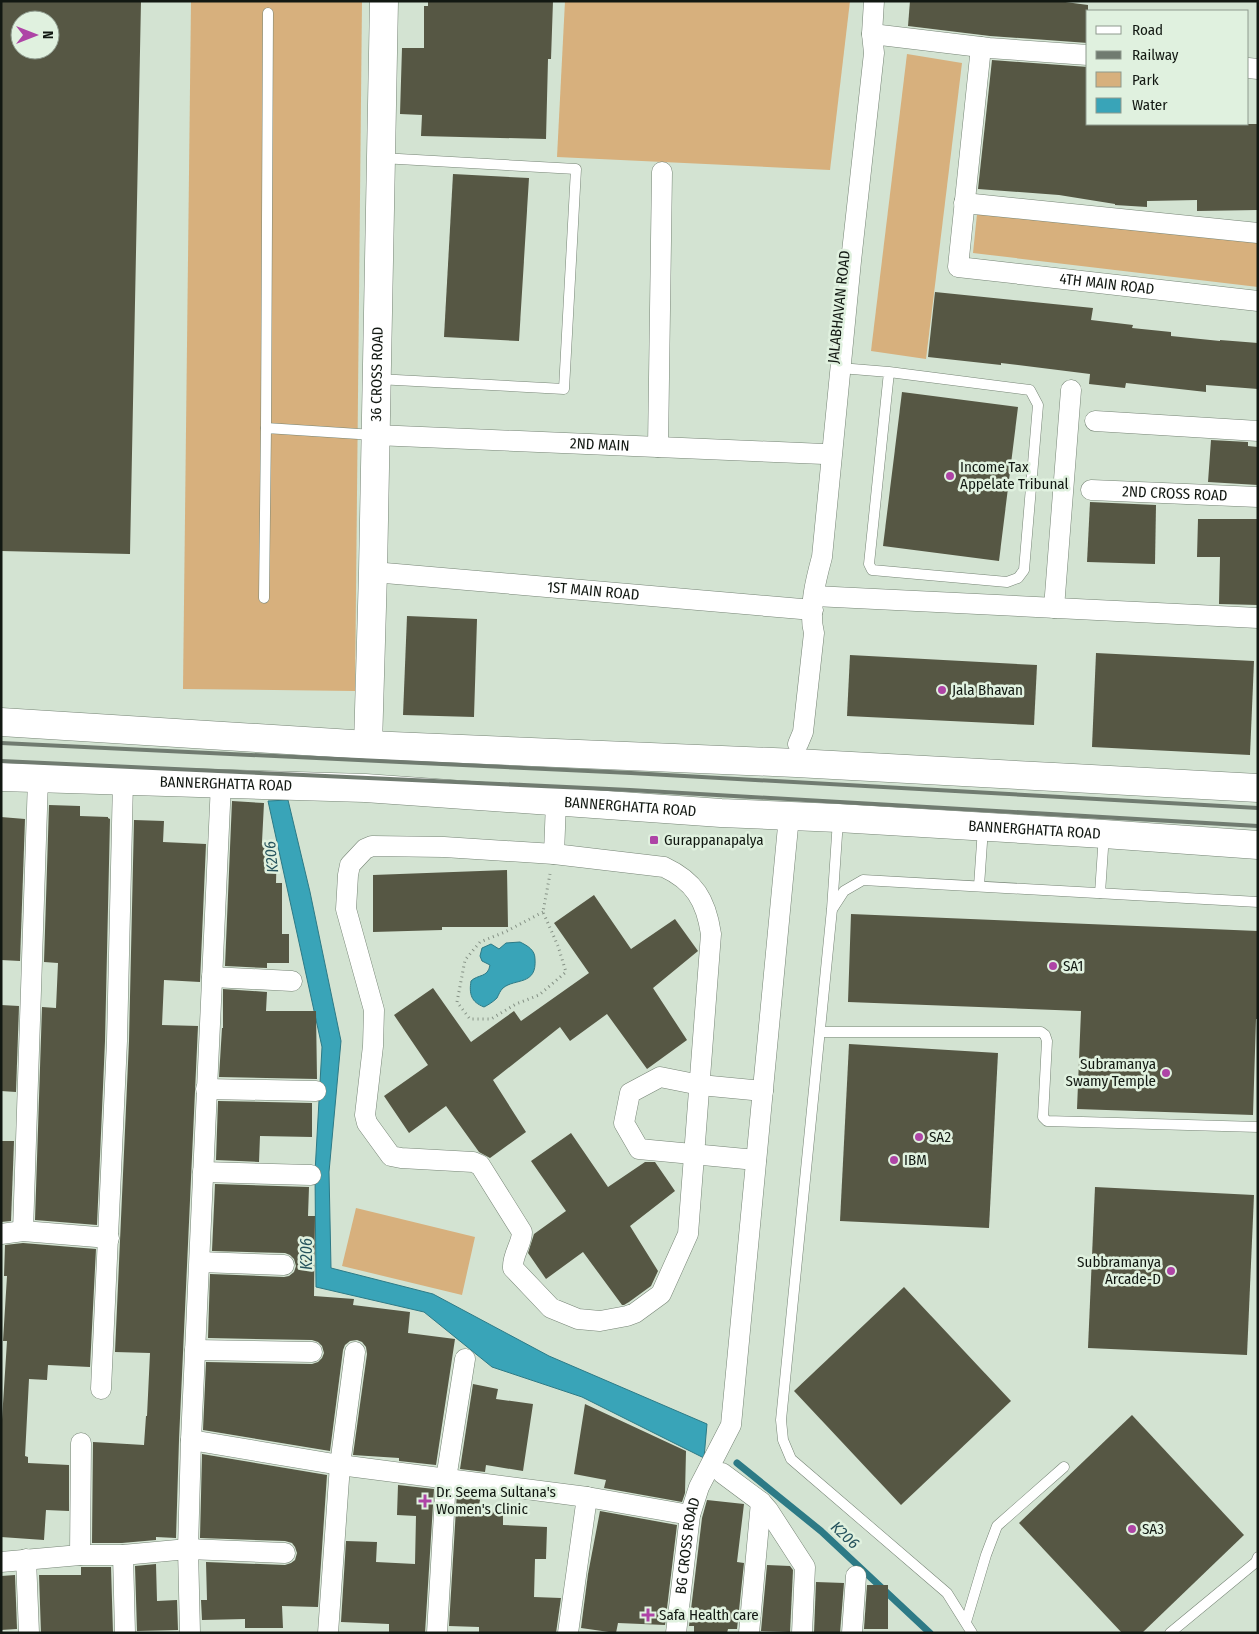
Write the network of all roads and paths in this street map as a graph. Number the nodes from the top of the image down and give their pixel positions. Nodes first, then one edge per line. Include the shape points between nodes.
1 (384, 1) edge
2 (874, 1) edge
3 (884, 1) edge
4 (268, 13) dead end
5 (872, 34) junction
6 (981, 47) junction
7 (1086, 55) edge
8 (380, 158) junction
9 (662, 172) dead end
10 (964, 203) junction
11 (1258, 233) edge
12 (1258, 300) edge
13 (840, 368) junction
14 (889, 372) junction
15 (376, 379) junction
16 (1071, 390) dead end
17 (1095, 421) dead end
18 (266, 428) junction
19 (1258, 430) edge
20 (375, 435) junction
21 (658, 447) junction
22 (824, 454) junction
23 (1091, 490) dead end
24 (1258, 497) edge
25 (373, 572) junction
26 (264, 598) dead end
27 (814, 603) junction
28 (1054, 608) junction
29 (1258, 618) edge
30 (1, 722) edge
31 (368, 745) junction
32 (797, 754) junction
33 (1, 778) edge
34 (38, 779) junction
35 (123, 781) junction
36 (221, 783) junction
37 (1258, 788) edge
38 (556, 802) junction
39 (789, 816) junction
40 (838, 818) junction
41 (983, 827) junction
42 (1104, 834) junction
43 (1258, 845) edge
44 (554, 854) junction
45 (979, 886) junction
46 (1100, 893) junction
47 (1258, 902) edge
48 (832, 909) junction
49 (543, 912) junction
50 (212, 977) junction
51 (292, 981) dead end
52 (820, 1032) junction
53 (700, 1085) junction
54 (206, 1090) junction
55 (316, 1091) dead end
56 (763, 1091) junction
57 (1258, 1127) edge
58 (694, 1154) junction
59 (756, 1160) junction
60 (203, 1172) junction
61 (311, 1175) dead end
62 (23, 1231) junction
63 (1, 1234) edge
64 (109, 1238) junction
65 (200, 1262) junction
66 (284, 1265) dead end
67 (195, 1350) junction
68 (312, 1352) dead end
69 (355, 1352) dead end
70 (464, 1359) dead end
71 (101, 1389) dead end
72 (191, 1440) junction
73 (81, 1443) dead end
74 (340, 1465) junction
75 (717, 1468) junction
76 (1064, 1468) dead end
77 (446, 1479) junction
78 (587, 1497) junction
79 (761, 1502) junction
80 (690, 1514) junction
81 (188, 1549) junction
82 (285, 1553) dead end
83 (80, 1555) junction
84 (123, 1555) junction
85 (1258, 1557) edge
86 (26, 1559) junction
87 (1, 1562) edge
88 (856, 1576) dead end
89 (966, 1622) junction
90 (29, 1633) edge
91 (126, 1633) edge
92 (190, 1633) edge
93 (328, 1633) edge
94 (437, 1633) edge
95 (568, 1633) edge
96 (676, 1633) edge
97 (749, 1633) edge
98 (802, 1633) edge
99 (852, 1633) edge
100 (972, 1633) edge
101 (1170, 1633) edge

1 - 8 main road, 36 CROSS ROAD
2 - 5 street, JALABHAVAN ROAD
3 - 5 street, JALABHAVAN ROAD
4 - 18 lane
5 - 6 street
5 - 13 street, JALABHAVAN ROAD via 874,53
5 - 22 street, JALABHAVAN ROAD via 864,53
6 - 7 street
6 - 10 street
8 - 15 main road, 36 CROSS ROAD
8 - 15 lane via 576,169 564,390
9 - 21 street
10 - 11 street
10 - 12 street, 4TH MAIN ROAD via 958,267
13 - 14 lane
13 - 27 street, JALABHAVAN ROAD via 822,558
14 - 14 lane via 1030,390 1035,396 1038,405 1024,570 1018,578 1007,582 872,570 869,564
15 - 20 main road, 36 CROSS ROAD
16 - 28 street
17 - 19 street
18 - 20 lane
18 - 26 lane
20 - 21 street, 2ND MAIN
20 - 25 main road, 36 CROSS ROAD
21 - 22 street, 2ND MAIN
22 - 27 street, JALABHAVAN ROAD via 814,559
23 - 24 street, 2ND CROSS ROAD
25 - 27 street, 1ST MAIN ROAD
25 - 31 main road, 36 CROSS ROAD
27 - 28 street, 1ST MAIN ROAD
27 - 32 street, JALABHAVAN ROAD via 806,631 795,731
28 - 29 street, 1ST MAIN ROAD
30 - 31 main road
31 - 32 main road
32 - 37 main road
33 - 34 main road, BANNERGHATTA ROAD
34 - 35 main road, BANNERGHATTA ROAD
34 - 62 street
35 - 36 main road, BANNERGHATTA ROAD
35 - 64 street
36 - 38 main road, BANNERGHATTA ROAD via 365,788
36 - 50 street
38 - 39 main road, BANNERGHATTA ROAD
38 - 44 street
39 - 40 main road, BANNERGHATTA ROAD
39 - 56 street, BG CROSS ROAD
40 - 41 main road, BANNERGHATTA ROAD
40 - 48 lane
41 - 42 main road, BANNERGHATTA ROAD
41 - 45 lane
42 - 43 main road, BANNERGHATTA ROAD
42 - 46 lane
44 - 49 path
44 - 53 street via 664,867 677,873 698,894 705,906 711,934
44 - 58 street via 372,846 350,865 346,913 374,1010 367,1123 391,1156 480,1165 522,1232 513,1268 551,1308 578,1318 600,1321 635,1313 661,1294 688,1234
45 - 46 lane
45 - 48 lane via 863,880 844,891
46 - 47 lane
48 - 52 lane
49 - 49 path via 566,972 539,995 491,1019 470,1019 457,1002 464,960 480,942
50 - 51 street
50 - 54 street
52 - 57 lane via 1041,1032 1046,1041 1043,1117 1046,1121
52 - 89 lane via 781,1420 783,1440 791,1459 947,1593
53 - 56 street
53 - 58 street
53 - 58 street via 660,1077 630,1093 624,1122 639,1149
54 - 55 street
54 - 60 street
56 - 59 street, BG CROSS ROAD
58 - 59 street
59 - 75 street, BG CROSS ROAD via 730,1425 722,1442
60 - 61 street
60 - 65 street
62 - 63 street
62 - 64 street
64 - 71 street
65 - 66 street
65 - 67 street
67 - 68 street
67 - 72 street
69 - 74 street
70 - 77 street
72 - 74 street
72 - 81 street
73 - 83 street
74 - 77 street
74 - 93 street
75 - 79 street
75 - 80 street, BG CROSS ROAD via 699,1487
76 - 89 lane via 997,1526
77 - 78 street
77 - 94 street
78 - 80 street
78 - 95 street
79 - 97 street
79 - 98 street via 805,1567
80 - 96 street, BG CROSS ROAD
81 - 82 street
81 - 84 street
81 - 92 street
83 - 84 street
83 - 86 street
84 - 91 street
85 - 101 lane
86 - 87 street
86 - 90 street
88 - 99 street
89 - 100 lane

